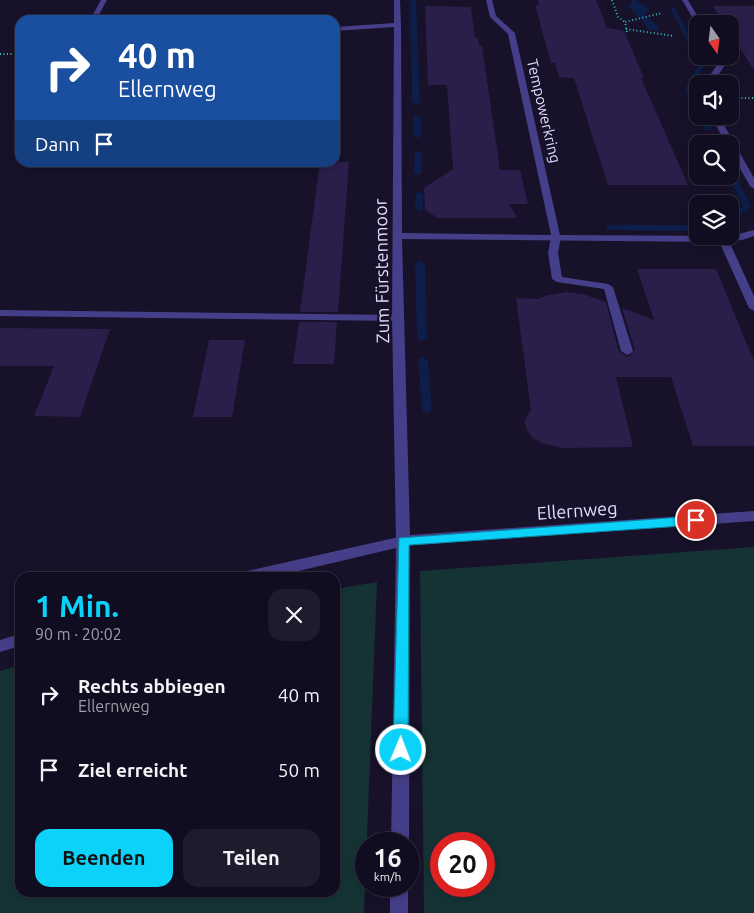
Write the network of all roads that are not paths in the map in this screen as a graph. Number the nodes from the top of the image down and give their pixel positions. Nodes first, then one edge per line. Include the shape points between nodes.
1 (104, 0) edge
2 (397, 0) edge
3 (489, 0) edge
4 (685, 0) edge
5 (96, 15) edge
6 (694, 15) edge
7 (398, 25) junction
8 (340, 30) edge
9 (721, 125) edge
10 (754, 186) edge
11 (754, 233) edge
12 (396, 236) junction
13 (556, 237) junction
14 (739, 237) edge
15 (689, 239) edge
16 (725, 245) edge
17 (754, 308) edge
18 (0, 313) edge
19 (397, 318) junction
20 (627, 350) dead end
21 (754, 516) edge
22 (403, 541) junction
23 (269, 572) edge
24 (15, 642) edge
25 (0, 646) edge
26 (400, 832) edge
27 (399, 897) edge
28 (399, 913) edge

1 - 5 street
2 - 7 street, Zum Fürstenmoor
3 - 13 street, Tempowerkring via 493,17 510,33
4 - 6 street
7 - 8 street
7 - 12 street, Zum Fürstenmoor
9 - 10 street
11 - 14 street
12 - 13 street
12 - 19 street, Zum Fürstenmoor
13 - 15 street
13 - 20 street, Tempowerkring via 557,279 608,287
16 - 17 street
18 - 19 street
19 - 22 street, Zum Fürstenmoor
21 - 22 street, Ellernweg
22 - 23 street, Ellernweg
22 - 26 street, Zum Fürstenmoor
24 - 25 street
27 - 28 street

